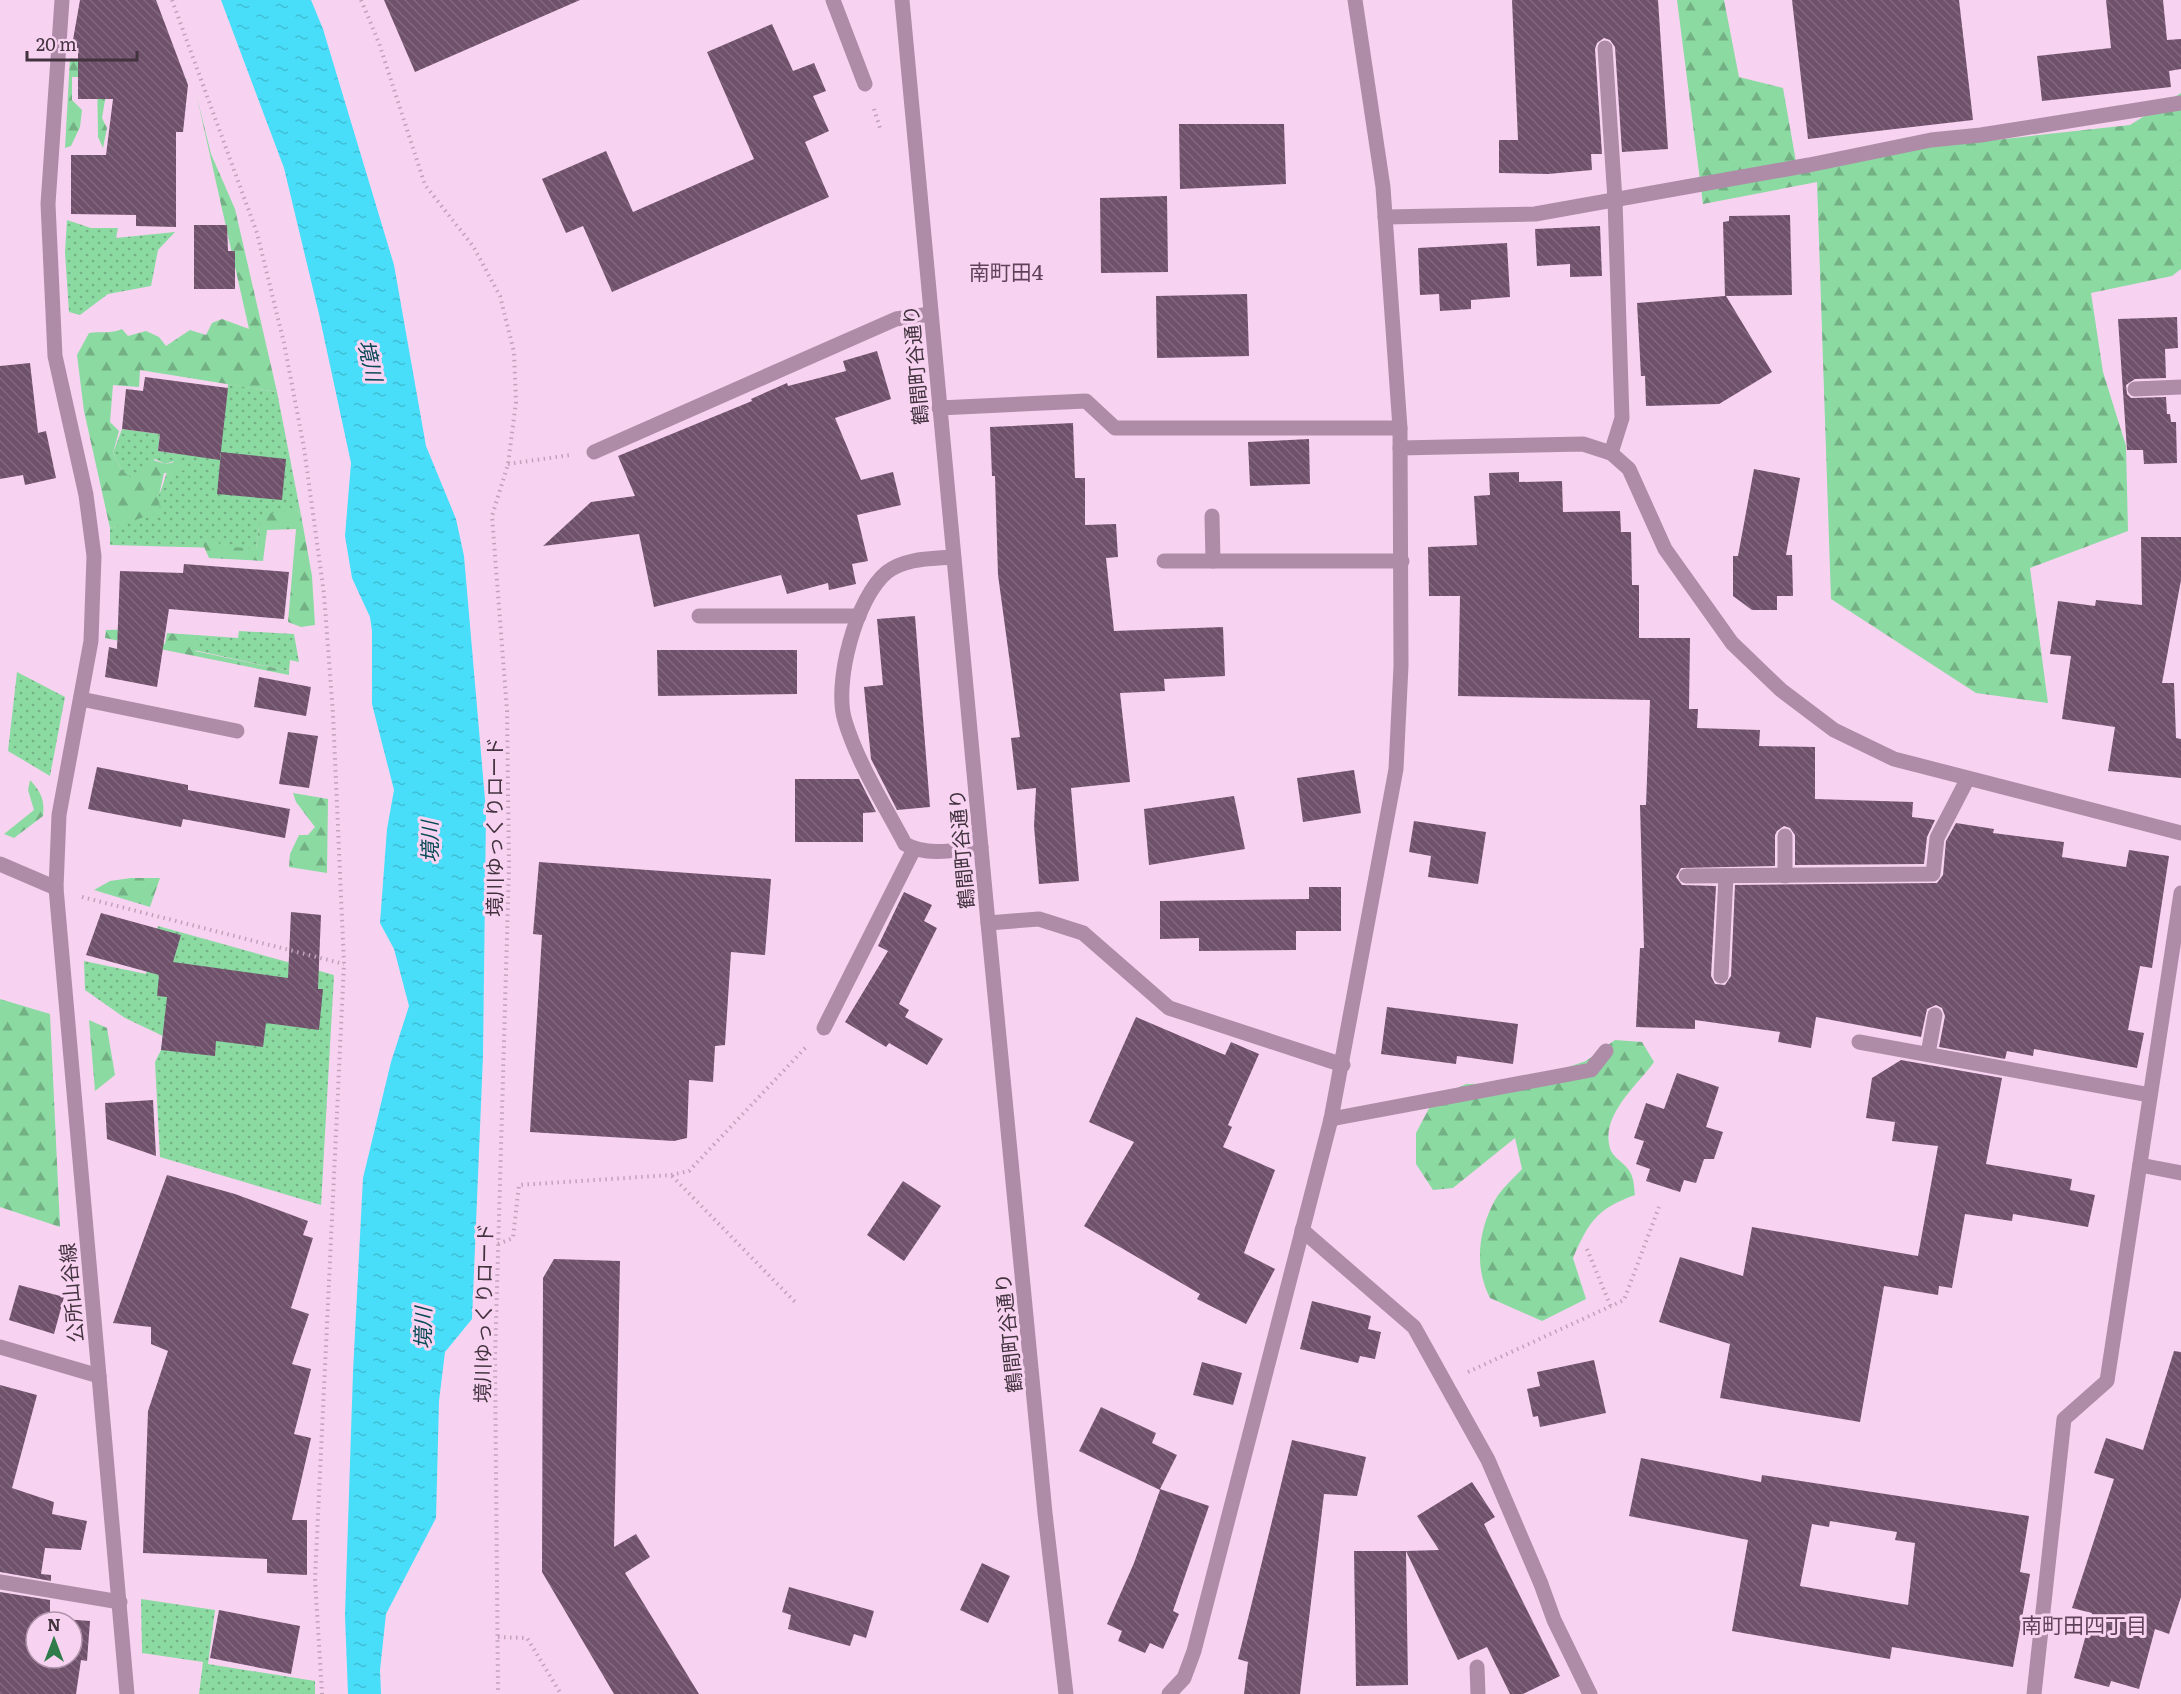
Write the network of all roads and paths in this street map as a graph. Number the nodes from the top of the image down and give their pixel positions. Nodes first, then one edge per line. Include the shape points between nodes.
1 (62, 0) edge
2 (172, 0) edge
3 (361, 0) edge
4 (833, 0) edge
5 (902, 0) edge
6 (1355, 0) edge
7 (1605, 48) dead end
8 (865, 84) dead end
9 (2181, 103) edge
10 (1616, 200) junction
11 (1385, 217) junction
12 (930, 314) junction
13 (2181, 387) edge
14 (2135, 389) dead end
15 (939, 408) junction
16 (1400, 428) junction
17 (1400, 448) junction
18 (594, 452) joint
19 (1611, 453) junction
20 (508, 464) junction
21 (1212, 516) dead end
22 (953, 556) junction
23 (1164, 561) dead end
24 (1213, 561) junction
25 (1402, 561) junction
26 (699, 616) dead end
27 (859, 616) junction
28 (81, 699) junction
29 (237, 731) dead end
30 (1967, 780) junction
31 (2181, 833) edge
32 (1785, 836) dead end
33 (981, 847) junction
34 (914, 849) junction
35 (0, 864) edge
36 (1686, 876) dead end
37 (1726, 876) junction
38 (1785, 876) junction
39 (56, 888) junction
40 (2181, 893) edge
41 (988, 923) junction
42 (344, 964) junction
43 (1721, 976) dead end
44 (1935, 1015) dead end
45 (824, 1028) joint
46 (1859, 1042) dead end
47 (1606, 1051) dead end
48 (1928, 1054) junction
49 (1342, 1065) junction
50 (2150, 1095) junction
51 (1331, 1119) junction
52 (2140, 1165) junction
53 (2181, 1173) edge
54 (671, 1175) junction
55 (1659, 1207) dead end
56 (1302, 1230) junction
57 (498, 1244) junction
58 (1587, 1249) dead end
59 (795, 1302) dead end
60 (1611, 1307) junction
61 (0, 1347) edge
62 (1492, 1363) dead end
63 (99, 1376) junction
64 (0, 1582) edge
65 (120, 1602) junction
66 (498, 1637) junction
67 (1477, 1667) dead end
68 (127, 1694) edge
69 (322, 1694) edge
70 (498, 1694) edge
71 (561, 1694) edge
72 (1066, 1694) edge
73 (1169, 1694) edge
74 (1478, 1694) edge
75 (1590, 1694) edge
76 (2034, 1694) edge

1 - 28 street, 公所山谷線 via 48,204 55,356 86,495 94,556 91,641
2 - 42 path via 257,233 304,448 324,594
3 - 20 path, 境川ゆっくりロード via 425,185 473,246 500,296 514,352 516,402
4 - 8 street
5 - 12 street, 鶴間町谷通り
6 - 11 street
7 - 10 street
9 - 10 street via 1931,140
10 - 11 street via 1535,214
10 - 19 street via 1622,418
11 - 16 street
12 - 15 street, 鶴間町谷通り
12 - 18 street via 896,319
13 - 14 street
15 - 16 street via 1086,401 1114,428
15 - 22 street, 鶴間町谷通り
16 - 17 street
17 - 19 street via 1582,444
17 - 25 street
18 - 20 path
19 - 30 street via 1629,469 1665,549 1693,591 1732,643 1781,690 1834,730 1894,759
20 - 57 path, 境川ゆっくりロード via 492,516 507,711 509,865
21 - 24 street
22 - 27 street via 902,563 885,574
22 - 33 street, 鶴間町谷通り
23 - 24 street
24 - 25 street
25 - 49 street via 1396,770
26 - 27 street
27 - 34 street via 843,663 844,719 905,844
28 - 29 street
28 - 39 street, 公所山谷線 via 59,815
30 - 31 street
30 - 38 street via 1937,838 1933,874
32 - 38 street
33 - 34 street via 933,852
33 - 41 street, 鶴間町谷通り
34 - 45 street
35 - 39 street
36 - 37 street
37 - 38 street
37 - 43 street
39 - 42 path
39 - 63 street, 公所山谷線
40 - 50 street
41 - 49 street via 1039,919 1083,933 1169,1008
41 - 72 street, 鶴間町谷通り
42 - 69 path via 315,1579
44 - 48 street
45 - 54 path via 689,1171
46 - 48 street
47 - 51 street via 1591,1070
48 - 50 street
49 - 51 street
50 - 52 street
51 - 56 street
52 - 53 street
52 - 76 street via 2108,1381 2064,1419
54 - 57 path via 519,1185 513,1238
54 - 59 path
55 - 60 path via 1624,1300
56 - 73 street via 1194,1651 1184,1678
56 - 75 street via 1414,1327 1488,1460 1554,1620
57 - 66 path, 境川ゆっくりロード
58 - 60 path
60 - 62 path
61 - 63 street
63 - 65 street, 公所山谷線
64 - 65 street
65 - 68 street, 公所山谷線
66 - 70 path, 境川ゆっくりロード
66 - 71 path via 527,1638
67 - 74 street

